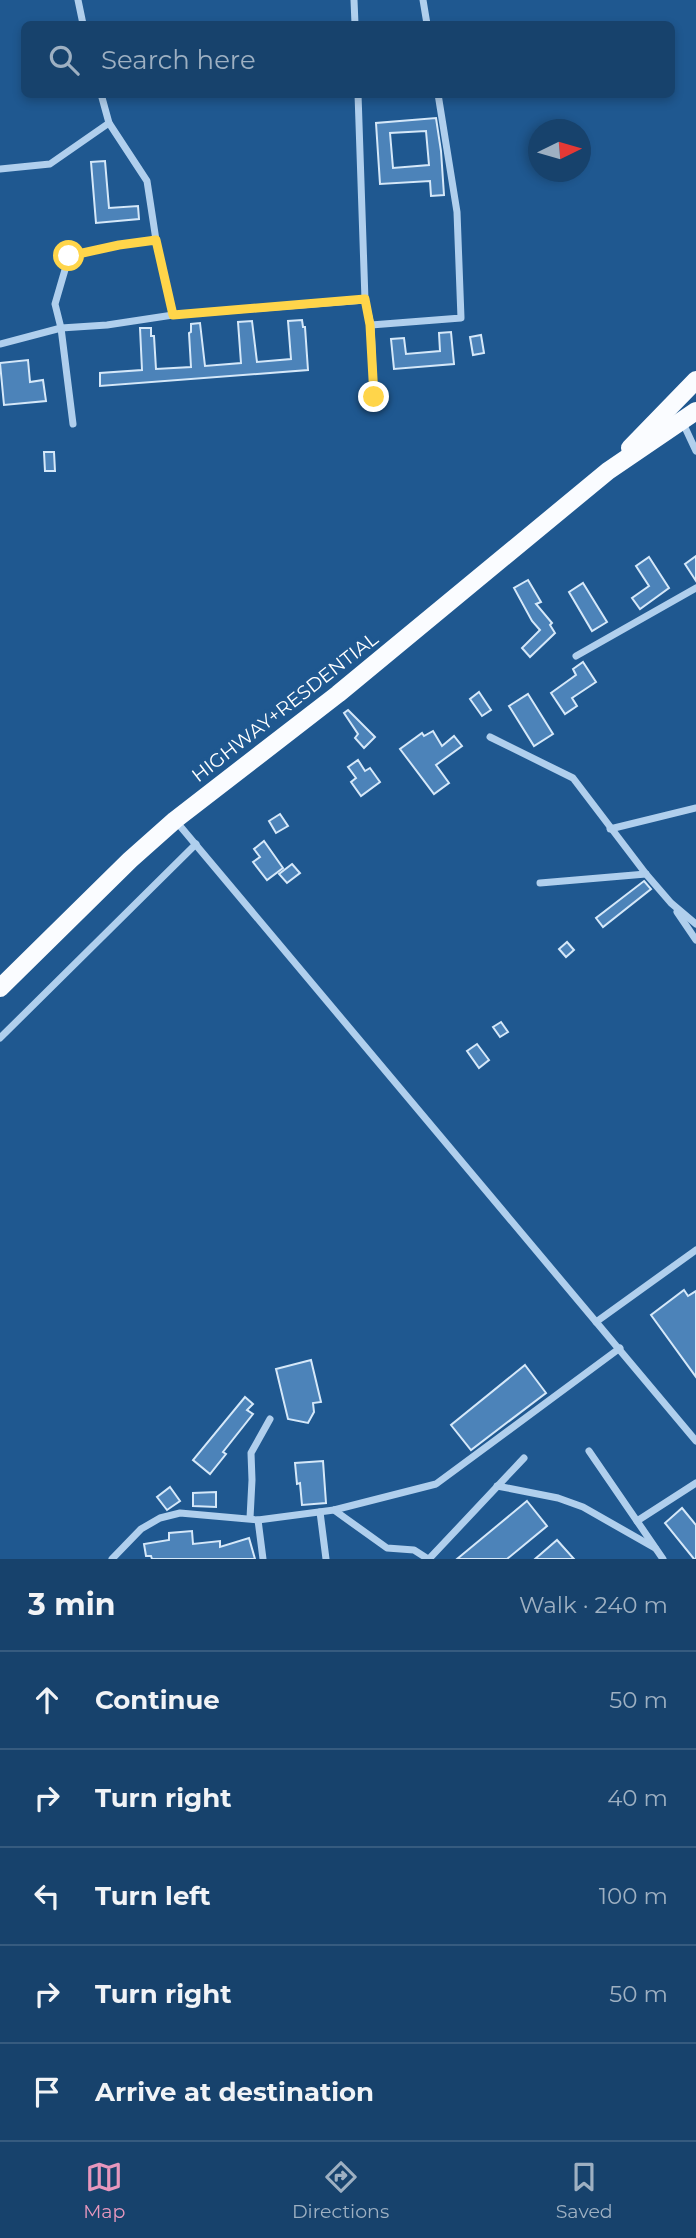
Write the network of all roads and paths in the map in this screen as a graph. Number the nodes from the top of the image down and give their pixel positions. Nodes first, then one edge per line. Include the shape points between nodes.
1 (78, 0) edge
2 (354, 0) edge
3 (424, 0) edge
4 (82, 21) edge
5 (355, 21) edge
6 (427, 21) edge
7 (101, 98) edge
8 (358, 98) edge
9 (439, 98) edge
10 (110, 123) junction
11 (0, 169) edge
12 (156, 240) junction
13 (365, 299) junction
14 (173, 315) junction
15 (370, 325) junction
16 (61, 328) junction
17 (0, 344) edge
18 (696, 380) edge
19 (374, 397) dead end
20 (689, 416) edge
21 (73, 424) dead end
22 (696, 451) edge
23 (608, 471) junction
24 (696, 588) edge
25 (576, 656) dead end
26 (490, 737) dead end
27 (696, 808) edge
28 (175, 820) junction
29 (610, 829) junction
30 (196, 844) junction
31 (646, 874) junction
32 (540, 883) dead end
33 (671, 903) junction
34 (696, 924) edge
35 (696, 940) edge
36 (0, 988) edge
37 (0, 1038) edge
38 (696, 1250) edge
39 (596, 1322) junction
40 (620, 1348) junction
41 (270, 1419) dead end
42 (696, 1441) edge
43 (589, 1451) dead end
44 (524, 1458) dead end
45 (696, 1483) edge
46 (497, 1486) junction
47 (334, 1510) junction
48 (320, 1512) junction
49 (254, 1519) junction
50 (637, 1521) junction
51 (655, 1548) junction
52 (112, 1559) edge
53 (263, 1559) edge
54 (326, 1559) edge
55 (428, 1559) edge
56 (663, 1559) edge

1 - 4 street
2 - 5 street
3 - 6 street
7 - 10 street
8 - 13 street
9 - 15 street via 457,212 461,318
10 - 11 street via 50,164
10 - 12 street via 147,181
12 - 14 street
12 - 16 street via 69,256 55,304
13 - 14 street
13 - 15 street
14 - 16 street
15 - 19 street
16 - 17 street
16 - 21 street
18 - 23 highway
20 - 22 street
20 - 23 highway
23 - 28 highway, HIGHWAY+RESDENTIAL via 338,694
24 - 25 street
26 - 29 street via 573,778
27 - 29 street
28 - 30 street
28 - 36 highway, HIGHWAY+RESDENTIAL
29 - 31 street
30 - 37 street
30 - 39 street
31 - 32 street
31 - 33 street
33 - 34 street
33 - 35 street
38 - 39 street
39 - 40 street
40 - 42 street
40 - 47 street via 436,1484
41 - 49 street via 251,1453
43 - 50 street
44 - 46 street
45 - 50 street
46 - 51 street via 583,1507
46 - 55 street
47 - 48 street
47 - 55 street via 387,1548 414,1550
48 - 49 street
48 - 54 street
49 - 52 street via 180,1513 160,1518
49 - 53 street
50 - 51 street
51 - 56 street

